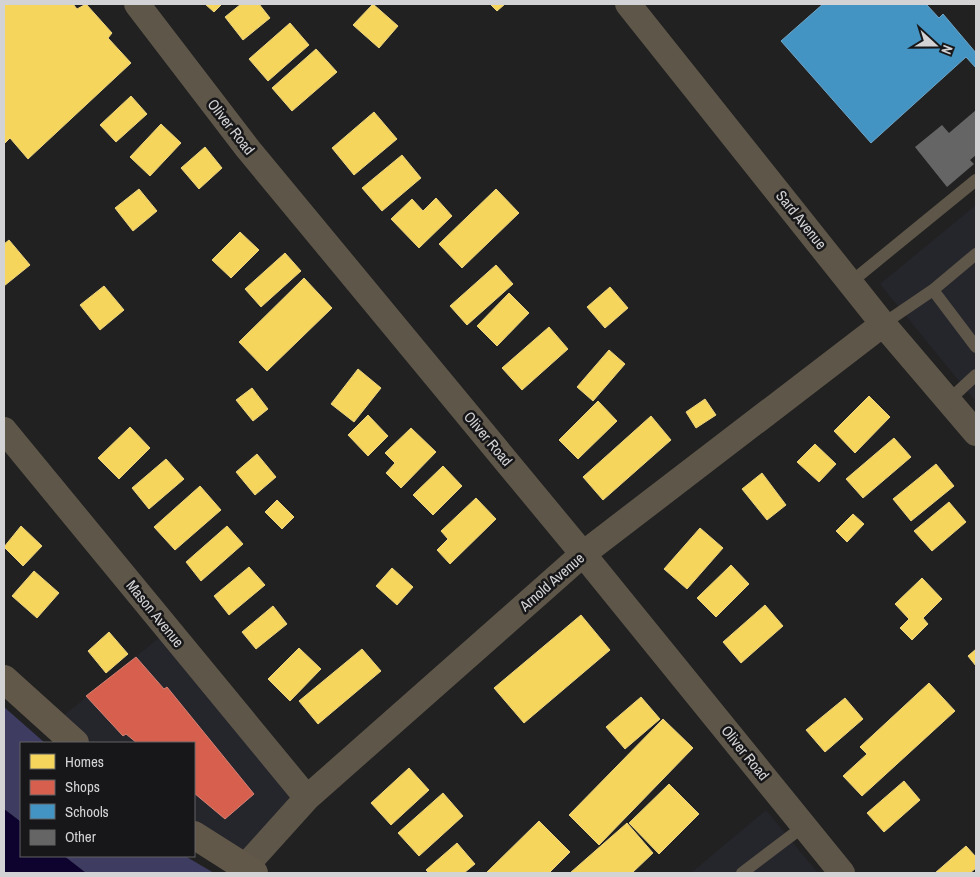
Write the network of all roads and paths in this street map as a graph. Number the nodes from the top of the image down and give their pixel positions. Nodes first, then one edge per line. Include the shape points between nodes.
1 (137, 4) edge
2 (628, 4) edge
3 (976, 180) edge
4 (976, 254) edge
5 (850, 282) junction
6 (933, 290) junction
7 (883, 324) junction
8 (976, 347) edge
9 (976, 375) edge
10 (949, 400) junction
11 (4, 430) edge
12 (976, 433) edge
13 (583, 554) junction
14 (4, 680) edge
15 (74, 742) edge
16 (307, 798) junction
17 (804, 826) junction
18 (195, 836) edge
19 (249, 871) edge
20 (742, 873) edge
21 (842, 873) edge

1 - 13 street, Oliver Road via 248,149
2 - 5 street, Sard Avenue
3 - 5 lane
4 - 6 lane
5 - 7 street, Sard Avenue
6 - 7 lane
6 - 8 lane
7 - 10 street, Sard Avenue
7 - 13 street, Arnold Avenue
9 - 10 lane
10 - 12 street, Sard Avenue
11 - 16 street, Mason Avenue
13 - 16 street, Arnold Avenue
13 - 17 street, Oliver Road
14 - 15 street
16 - 19 street, Arnold Avenue
17 - 20 lane
17 - 21 street, Oliver Road
18 - 19 street

